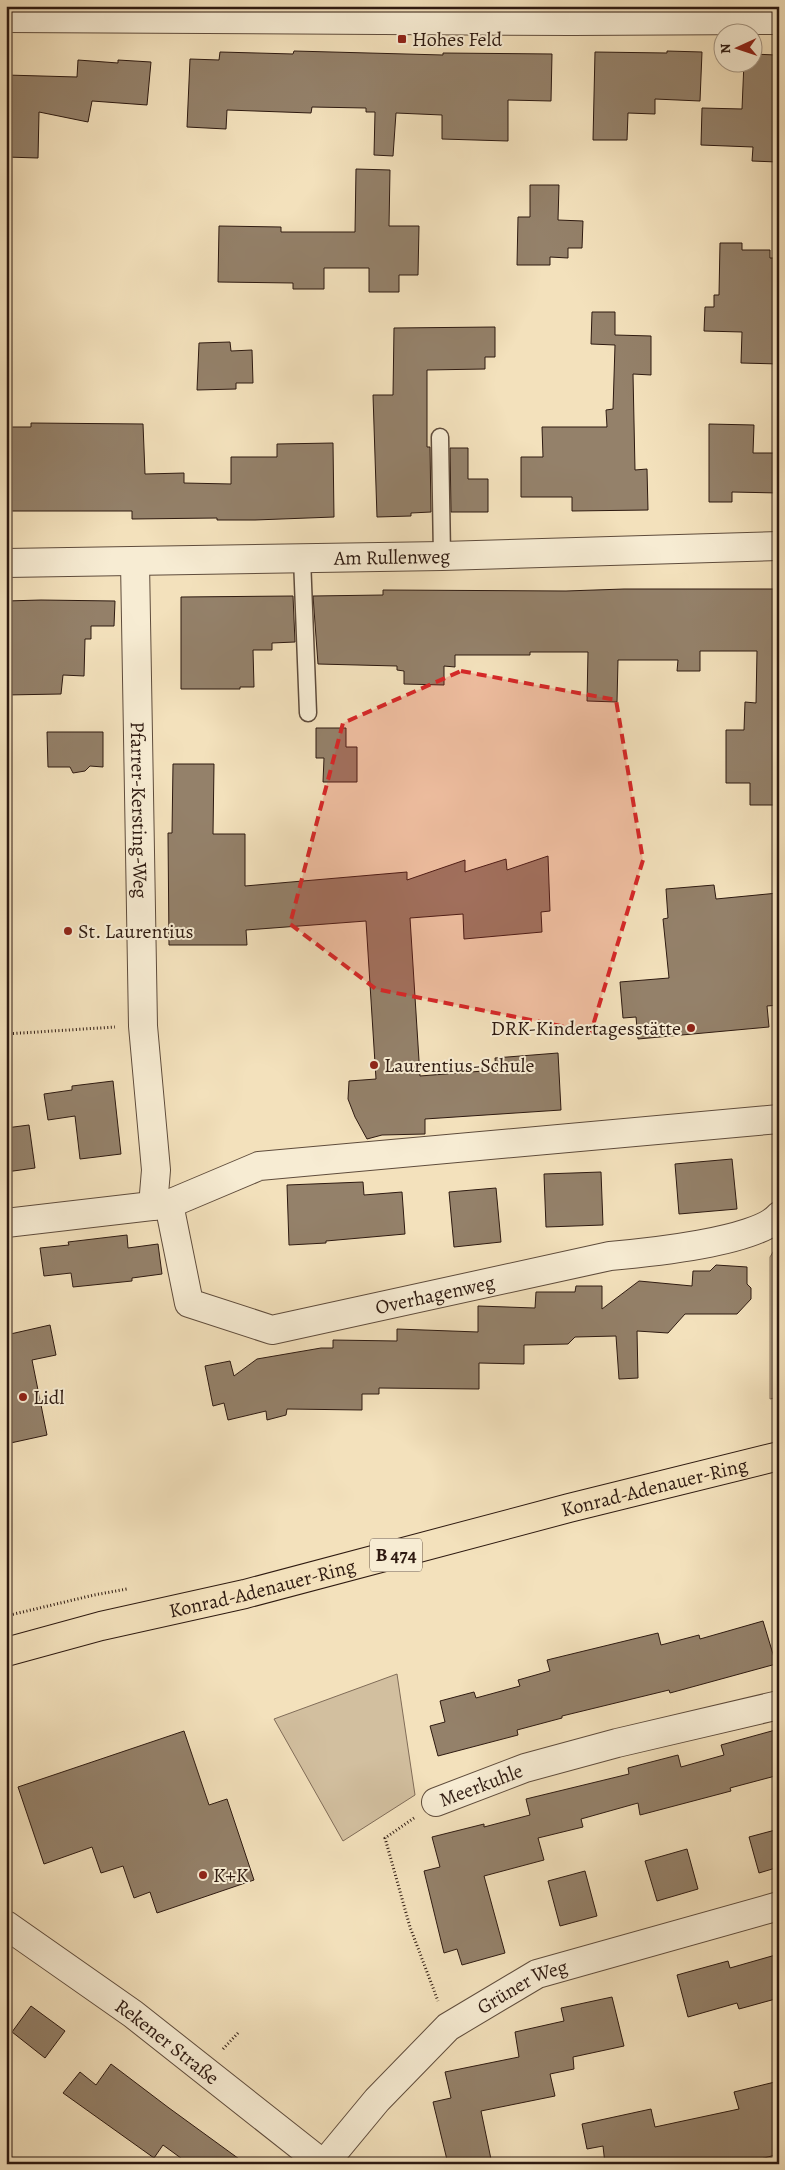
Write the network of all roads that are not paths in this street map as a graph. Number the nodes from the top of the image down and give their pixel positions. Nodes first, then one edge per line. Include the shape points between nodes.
1 (140, 12) edge
2 (554, 13) edge
3 (6, 18) edge
4 (779, 20) edge
5 (440, 437) dead end
6 (779, 546) edge
7 (442, 556) junction
8 (302, 558) junction
9 (135, 562) junction
10 (6, 563) edge
11 (308, 713) dead end
12 (779, 1119) edge
13 (161, 1205) junction
14 (779, 1216) edge
15 (6, 1224) edge
16 (779, 1456) edge
17 (6, 1652) edge
18 (779, 1705) edge
19 (436, 1802) road end
20 (779, 1906) edge
21 (6, 1925) edge
22 (324, 2164) edge

1 - 2 street
1 - 3 street
2 - 4 street
5 - 7 lane
6 - 7 street, Am Rullenweg
7 - 8 street, Am Rullenweg
8 - 9 street, Am Rullenweg via 192,558
8 - 11 lane
9 - 10 street, Am Rullenweg
9 - 13 street, Pfarrer-Kersting-Weg via 143,1026
12 - 13 street via 259,1166
13 - 14 street, Overhagenweg via 189,1304 272,1330 591,1260 656,1252 745,1234 773,1223
13 - 15 street
16 - 17 main road, Konrad-Adenauer-Ring / B 474 via 245,1594 101,1626
18 - 19 street, Meerkuhle via 525,1768
20 - 22 street, Grüner Weg via 537,1974 448,2027 377,2100
21 - 22 street, Rekener Straße via 133,2014

